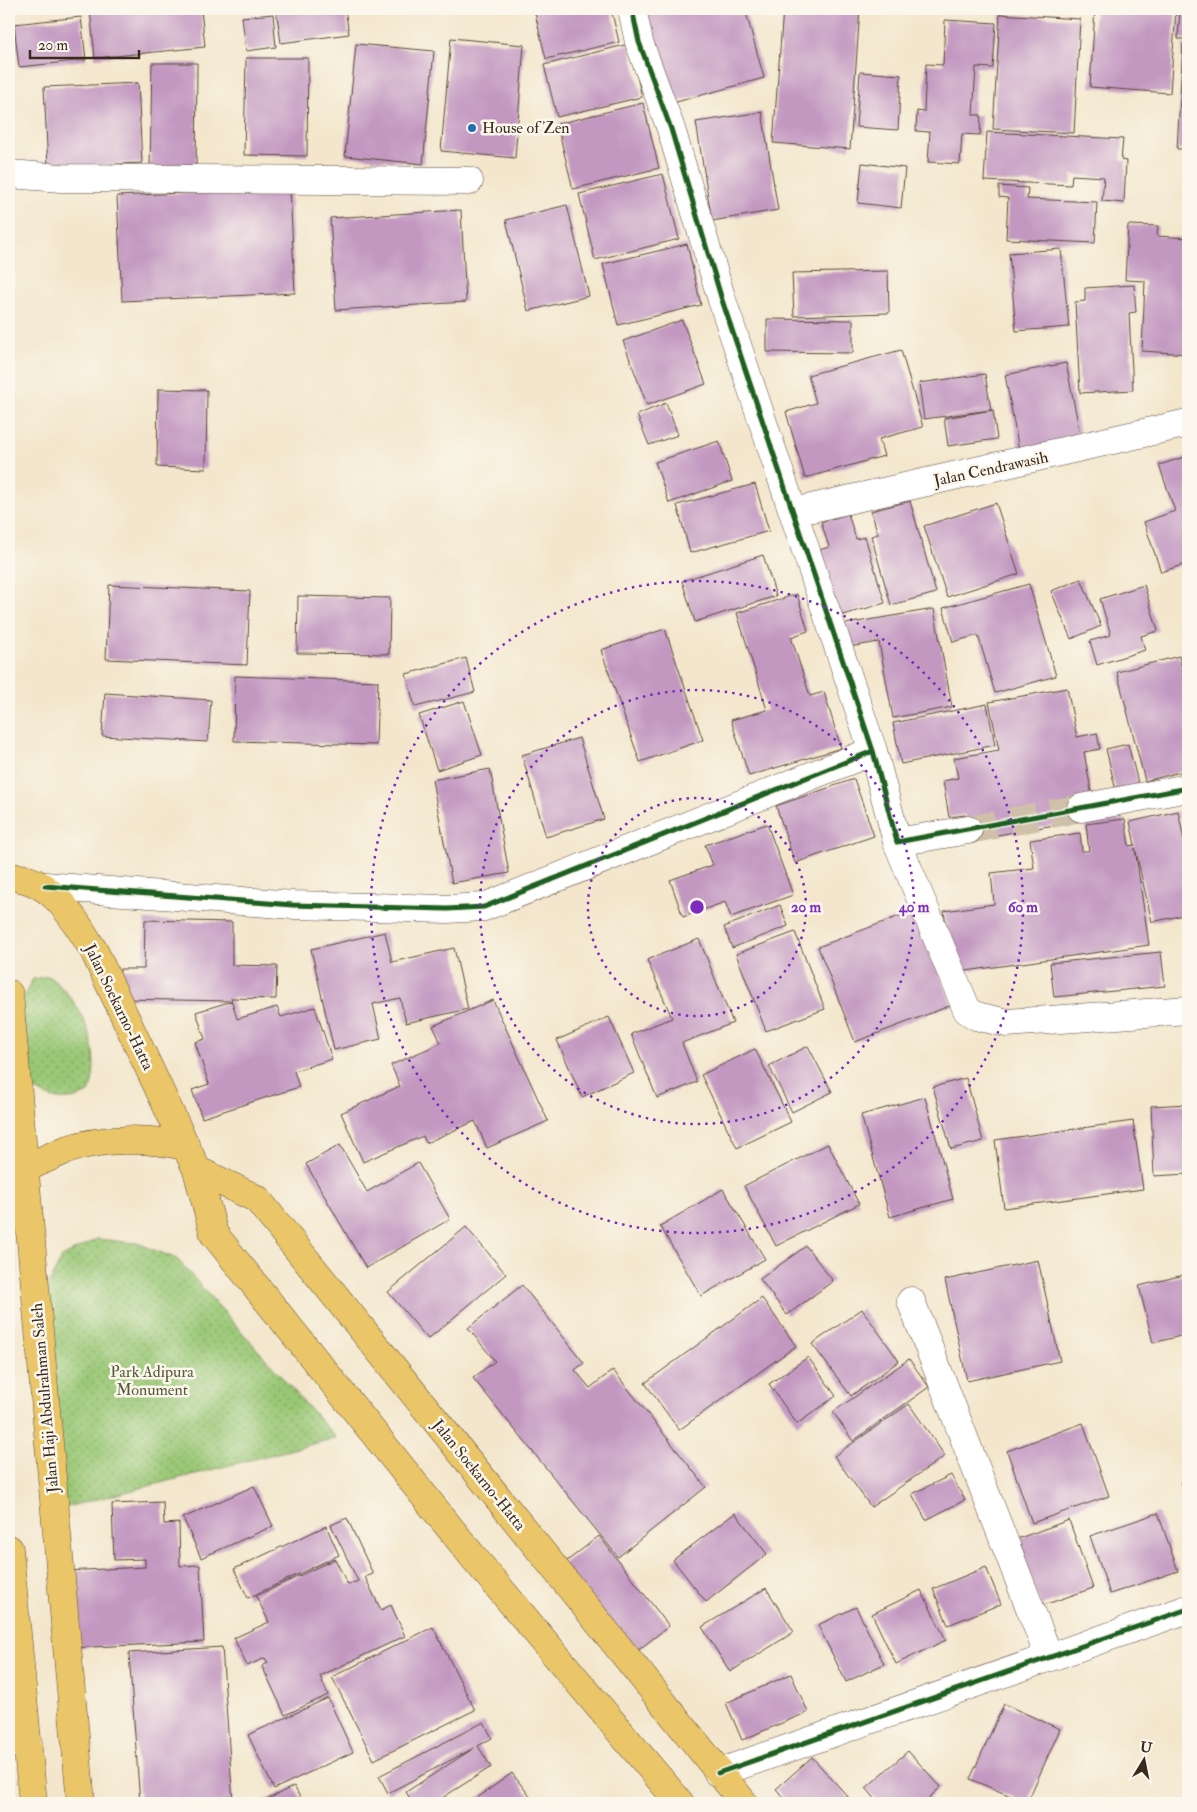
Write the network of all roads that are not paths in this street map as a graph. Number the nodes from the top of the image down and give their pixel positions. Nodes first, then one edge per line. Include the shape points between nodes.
1 (632, 9) edge
2 (9, 174) edge
3 (469, 181) dead end
4 (1188, 423) edge
5 (794, 512) junction
6 (873, 751) junction
7 (1188, 788) edge
8 (1081, 808) tunnel mouth
9 (968, 830) tunnel mouth
10 (897, 842) junction
11 (9, 877) edge
12 (45, 886) junction
13 (9, 994) edge
14 (1188, 1010) edge
15 (185, 1146) junction
16 (197, 1170) junction
17 (17, 1173) edge
18 (911, 1301) dead end
19 (9, 1549) edge
20 (1188, 1609) edge
21 (1049, 1657) junction
22 (18, 1743) edge
23 (718, 1773) junction
24 (33, 1803) edge
25 (81, 1803) edge
26 (680, 1803) edge
27 (744, 1803) edge

1 - 5 street via 639,42 671,129 722,300
2 - 3 street via 60,178
4 - 5 street, Jalan Cendrawasih
5 - 6 street
6 - 10 street
6 - 12 street via 484,907 293,905
7 - 8 street
9 - 10 street
10 - 14 street via 967,1010 976,1016 1006,1023
11 - 12 main road, Jalan Soekarno-Hatta via 21,877
12 - 15 main road, Jalan Soekarno-Hatta via 74,919 94,951
13 - 17 main road, Jalan Haji Abdulrahman Saleh
15 - 16 main road, Jalan Soekarno-Hatta
15 - 17 main road via 154,1139 100,1143 67,1150
16 - 23 main road, Jalan Soekarno-Hatta via 257,1199
16 - 26 main road, Jalan Soekarno-Hatta via 214,1234 474,1558
17 - 25 main road, Jalan Haji Abdulrahman Saleh
18 - 21 street
19 - 22 main road
20 - 21 street
21 - 23 street
22 - 24 main road
23 - 27 main road, Jalan Soekarno-Hatta

